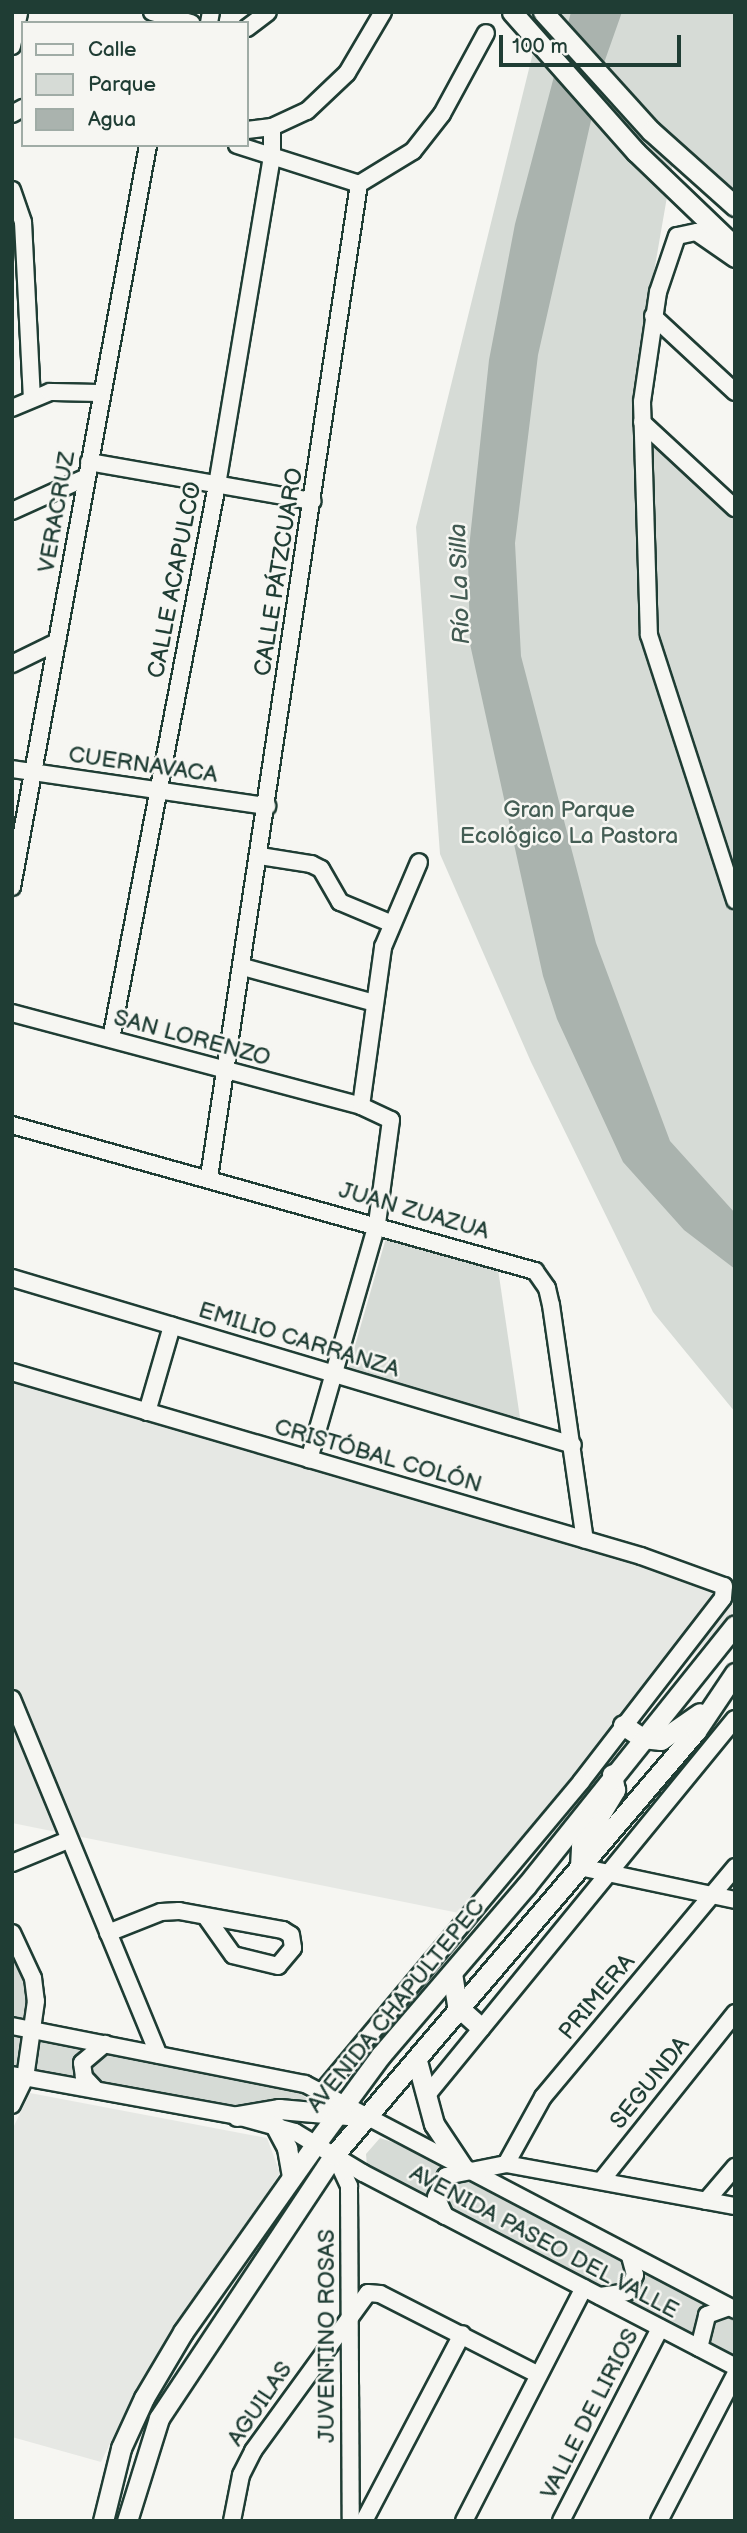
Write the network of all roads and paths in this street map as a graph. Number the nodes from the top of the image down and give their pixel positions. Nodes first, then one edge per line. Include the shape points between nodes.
1 (19, 12) edge
2 (152, 12) edge
3 (268, 12) edge
4 (383, 12) edge
5 (512, 12) edge
6 (543, 12) edge
7 (184, 21) edge
8 (248, 26) edge
9 (486, 33) dead end
10 (12, 46) edge
11 (272, 127) junction
12 (248, 130) edge
13 (148, 147) edge
14 (243, 147) edge
15 (272, 157) junction
16 (359, 184) junction
17 (12, 190) edge
18 (735, 206) edge
19 (735, 247) edge
20 (735, 259) edge
21 (653, 316) junction
22 (735, 392) edge
23 (102, 393) junction
24 (32, 398) junction
25 (12, 408) edge
26 (642, 422) junction
27 (88, 470) junction
28 (217, 485) junction
29 (313, 501) junction
30 (735, 508) edge
31 (12, 511) edge
32 (57, 642) junction
33 (12, 664) edge
34 (12, 769) edge
35 (33, 772) junction
36 (158, 790) junction
37 (267, 806) junction
38 (260, 856) junction
39 (419, 862) dead end
40 (12, 887) edge
41 (735, 900) edge
42 (390, 923) junction
43 (243, 967) junction
44 (375, 1003) junction
45 (12, 1013) edge
46 (111, 1039) junction
47 (226, 1070) junction
48 (361, 1106) junction
49 (12, 1125) edge
50 (209, 1177) junction
51 (377, 1223) junction
52 (12, 1278) edge
53 (172, 1326) junction
54 (12, 1372) edge
55 (337, 1376) junction
56 (147, 1412) junction
57 (573, 1445) junction
58 (309, 1459) junction
59 (585, 1540) junction
60 (735, 1625) edge
61 (735, 1673) edge
62 (722, 1694) junction
63 (12, 1699) edge
64 (735, 1719) edge
65 (624, 1726) junction
66 (642, 1738) junction
67 (612, 1774) junction
68 (68, 1840) junction
69 (12, 1863) edge
70 (580, 1867) junction
71 (735, 1867) edge
72 (604, 1876) junction
73 (712, 1896) junction
74 (735, 1900) edge
75 (206, 1917) junction
76 (12, 1933) edge
77 (108, 1933) junction
78 (454, 1935) junction
79 (472, 1950) junction
80 (452, 1973) junction
81 (460, 2011) junction
82 (735, 2013) edge
83 (12, 2026) edge
84 (480, 2027) junction
85 (34, 2029) junction
86 (105, 2044) junction
87 (159, 2055) junction
88 (417, 2061) junction
89 (19, 2076) edge
90 (96, 2090) junction
91 (323, 2091) junction
92 (427, 2095) junction
93 (12, 2105) edge
94 (341, 2109) junction
95 (237, 2116) junction
96 (367, 2116) junction
97 (275, 2125) junction
98 (317, 2142) junction
99 (334, 2155) junction
100 (506, 2164) junction
101 (735, 2167) edge
102 (465, 2170) junction
103 (292, 2177) junction
104 (601, 2181) junction
105 (706, 2200) junction
106 (735, 2206) edge
107 (445, 2216) junction
108 (631, 2256) junction
109 (591, 2292) junction
110 (732, 2309) edge
111 (348, 2319) junction
112 (660, 2328) junction
113 (183, 2332) junction
114 (462, 2334) junction
115 (699, 2348) junction
116 (735, 2367) edge
117 (539, 2375) junction
118 (735, 2375) edge
119 (177, 2386) junction
120 (103, 2521) edge
121 (127, 2521) edge
122 (232, 2521) edge
123 (351, 2521) edge
124 (365, 2521) edge
125 (464, 2521) edge
126 (561, 2521) edge
127 (659, 2521) edge

1 - 10 street
2 - 7 street
3 - 8 street
4 - 11 street via 347,73 307,111
5 - 19 main road via 636,152
6 - 18 main road via 651,131
9 - 16 street via 442,114 413,151
11 - 12 street
11 - 15 street, CALLE ACAPULCO
13 - 23 street, VERACRUZ
14 - 15 street
15 - 16 street
15 - 28 street, CALLE ACAPULCO
16 - 29 street, CALLE PÁTZCUARO
17 - 24 street via 23,222
20 - 21 street via 696,232 682,232 668,260
21 - 22 street
21 - 26 street
23 - 24 street via 65,391
23 - 27 street, VERACRUZ
24 - 25 street
26 - 30 street
26 - 41 street via 649,635
27 - 28 street
27 - 31 street
27 - 32 street, VERACRUZ
28 - 29 street
28 - 36 street, CALLE ACAPULCO
29 - 37 street, CALLE PÁTZCUARO
32 - 33 street
32 - 35 street, VERACRUZ
34 - 35 street, CUERNAVACA
35 - 36 street, CUERNAVACA
35 - 40 street, VERACRUZ
36 - 37 street, CUERNAVACA
36 - 46 street, CALLE ACAPULCO
37 - 38 street, CALLE PÁTZCUARO
38 - 42 street via 321,869 340,902
38 - 43 street, CALLE PÁTZCUARO
39 - 42 street
42 - 44 street
43 - 44 street
43 - 47 street, CALLE PÁTZCUARO
44 - 48 street
45 - 46 street, SAN LORENZO
46 - 47 street, SAN LORENZO
47 - 48 street, SAN LORENZO
47 - 50 street, CALLE PÁTZCUARO
48 - 51 street, SAN LORENZO via 391,1120
49 - 50 street, JUAN ZUAZUA
50 - 51 street, JUAN ZUAZUA
51 - 55 street
51 - 57 street, JUAN ZUAZUA via 524,1266 543,1279
52 - 53 street, EMILIO CARRANZA
53 - 55 street, EMILIO CARRANZA
53 - 56 street
54 - 56 street, CRISTÓBAL COLÓN
55 - 57 street, EMILIO CARRANZA
55 - 58 street
56 - 58 street, CRISTÓBAL COLÓN
57 - 59 street, JUAN ZUAZUA
58 - 59 street, CRISTÓBAL COLÓN
59 - 65 street, CRISTÓBAL COLÓN via 716,1579 726,1590
60 - 66 main road, AVENIDA CHAPULTEPEC
61 - 62 main road, AVENIDA CHAPULTEPEC
62 - 66 main road via 662,1740
62 - 70 main road, AVENIDA CHAPULTEPEC
63 - 68 street
64 - 72 street
65 - 66 main road
65 - 78 street
66 - 67 main road, AVENIDA CHAPULTEPEC
67 - 70 main road via 615,1790 581,1846
67 - 79 main road, AVENIDA CHAPULTEPEC
68 - 69 street
68 - 77 street
70 - 72 street
70 - 81 main road, AVENIDA CHAPULTEPEC
71 - 73 street, PRIMERA
72 - 73 street
72 - 84 street
73 - 74 street
73 - 100 street, PRIMERA via 543,2098
75 - 75 street via 233,1955 278,1965 289,1957 293,1940 287,1932
75 - 77 street via 161,1912
76 - 85 street via 36,1988
77 - 87 street
78 - 79 street
78 - 91 street
79 - 80 main road, AVENIDA CHAPULTEPEC
80 - 81 main road
80 - 94 main road, AVENIDA CHAPULTEPEC
81 - 84 main road
81 - 88 main road, AVENIDA CHAPULTEPEC
82 - 104 street, SEGUNDA
83 - 85 street
84 - 92 street
85 - 86 street
85 - 89 street
86 - 87 street
86 - 90 street via 94,2048 82,2063 83,2077
87 - 91 street
88 - 92 main road
88 - 96 main road, AVENIDA CHAPULTEPEC
89 - 90 street, AVENIDA PASEO DEL VALLE
89 - 93 street
90 - 95 street, AVENIDA PASEO DEL VALLE
91 - 94 street
92 - 102 main road via 440,2136
94 - 95 main road via 279,2109
94 - 96 main road
94 - 98 main road, AVENIDA CHAPULTEPEC
95 - 97 street, AVENIDA PASEO DEL VALLE
96 - 99 main road, AVENIDA CHAPULTEPEC
96 - 102 street, AVENIDA PASEO DEL VALLE
97 - 98 street, AVENIDA PASEO DEL VALLE
97 - 103 main road via 288,2148
98 - 99 street, AVENIDA PASEO DEL VALLE
98 - 103 main road, AVENIDA CHAPULTEPEC
99 - 107 street, AVENIDA PASEO DEL VALLE
99 - 111 street, JUVENTINO ROSAS via 349,2186
99 - 119 main road, AVENIDA CHAPULTEPEC
100 - 102 street
100 - 104 street
101 - 105 street
102 - 107 street via 452,2173 440,2184 436,2197
102 - 108 street, AVENIDA PASEO DEL VALLE
103 - 113 main road, AVENIDA CHAPULTEPEC
104 - 105 street
105 - 106 street
107 - 109 street, AVENIDA PASEO DEL VALLE
108 - 109 street via 635,2275 627,2292
108 - 110 street, AVENIDA PASEO DEL VALLE
109 - 112 street, AVENIDA PASEO DEL VALLE
109 - 117 street
110 - 115 street via 708,2315
111 - 114 street, AGUILAS via 372,2292
111 - 122 street, AGUILAS via 253,2451 241,2475
111 - 123 street, JUVENTINO ROSAS
112 - 115 street, AVENIDA PASEO DEL VALLE
112 - 126 street, VALLE DE LIRIOS
113 - 119 main road via 189,2340 174,2376
113 - 120 main road, AVENIDA CHAPULTEPEC via 126,2434
114 - 117 street
114 - 124 street
115 - 116 street, AVENIDA PASEO DEL VALLE
117 - 125 street
118 - 127 street
119 - 121 main road, AVENIDA CHAPULTEPEC via 146,2448

